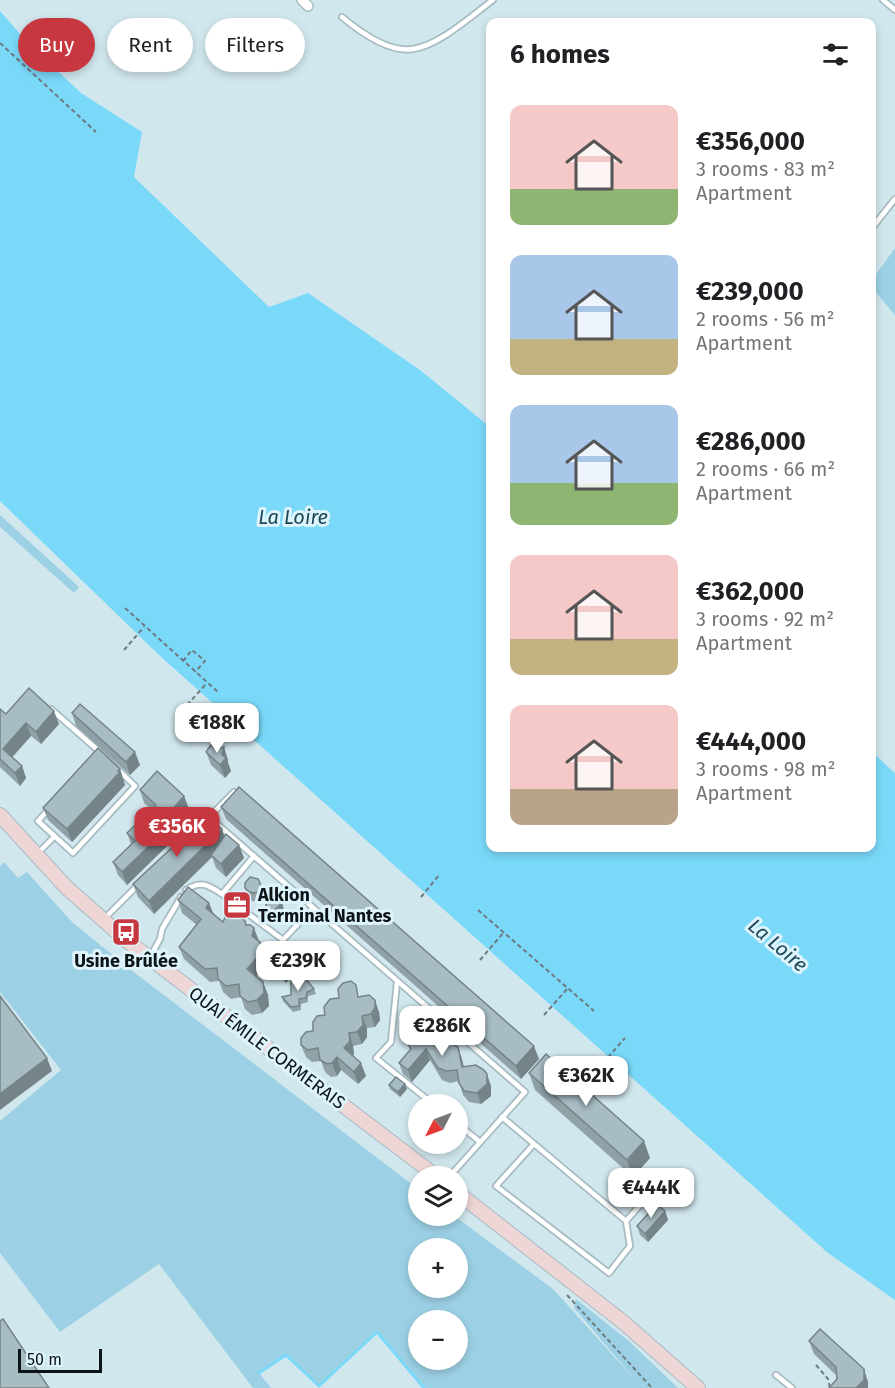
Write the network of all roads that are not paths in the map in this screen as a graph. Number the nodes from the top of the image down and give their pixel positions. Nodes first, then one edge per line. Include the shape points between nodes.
1 (493, 0) edge
2 (883, 0) edge
3 (895, 10) edge
4 (342, 17) dead end
5 (895, 200) edge
6 (876, 223) edge
7 (50, 708) edge
8 (101, 753) junction
9 (234, 792) edge
10 (0, 815) edge
11 (209, 817) junction
12 (204, 822) edge
13 (54, 837) junction
14 (36, 855) junction
15 (254, 856) junction
16 (144, 880) edge
17 (222, 894) junction
18 (313, 908) junction
19 (103, 920) junction
20 (149, 957) junction
21 (397, 982) junction
22 (421, 1094) edge
23 (502, 1117) junction
24 (468, 1132) edge
25 (480, 1142) junction
26 (534, 1144) junction
27 (423, 1166) edge
28 (459, 1166) edge
29 (658, 1185) dead end
30 (468, 1200) edge
31 (626, 1221) junction
32 (663, 1359) junction
33 (776, 1375) dead end
34 (689, 1388) edge
35 (698, 1388) edge
36 (792, 1388) edge

1 - 4 lane via 438,40 412,49 372,39
2 - 3 lane
5 - 6 lane
7 - 8 lane
8 - 13 lane via 38,821
8 - 13 lane via 135,786 72,853
9 - 11 lane
10 - 14 main road, QUAI ÉMILE CORMERAIS
11 - 12 lane
11 - 15 lane
13 - 14 lane
14 - 19 main road, QUAI ÉMILE CORMERAIS
15 - 17 lane
15 - 18 lane
16 - 19 lane
17 - 18 lane via 283,940
17 - 20 lane via 206,883 185,891
18 - 21 lane
19 - 20 main road, QUAI ÉMILE CORMERAIS
20 - 27 main road, QUAI ÉMILE CORMERAIS
21 - 22 lane via 391,1042 376,1058
21 - 23 lane via 525,1092
23 - 25 lane
23 - 26 lane
24 - 25 lane
25 - 28 lane
26 - 31 lane
26 - 31 lane via 496,1186 609,1273 630,1246
29 - 31 lane
30 - 32 main road
32 - 34 main road
32 - 35 main road
33 - 36 lane

